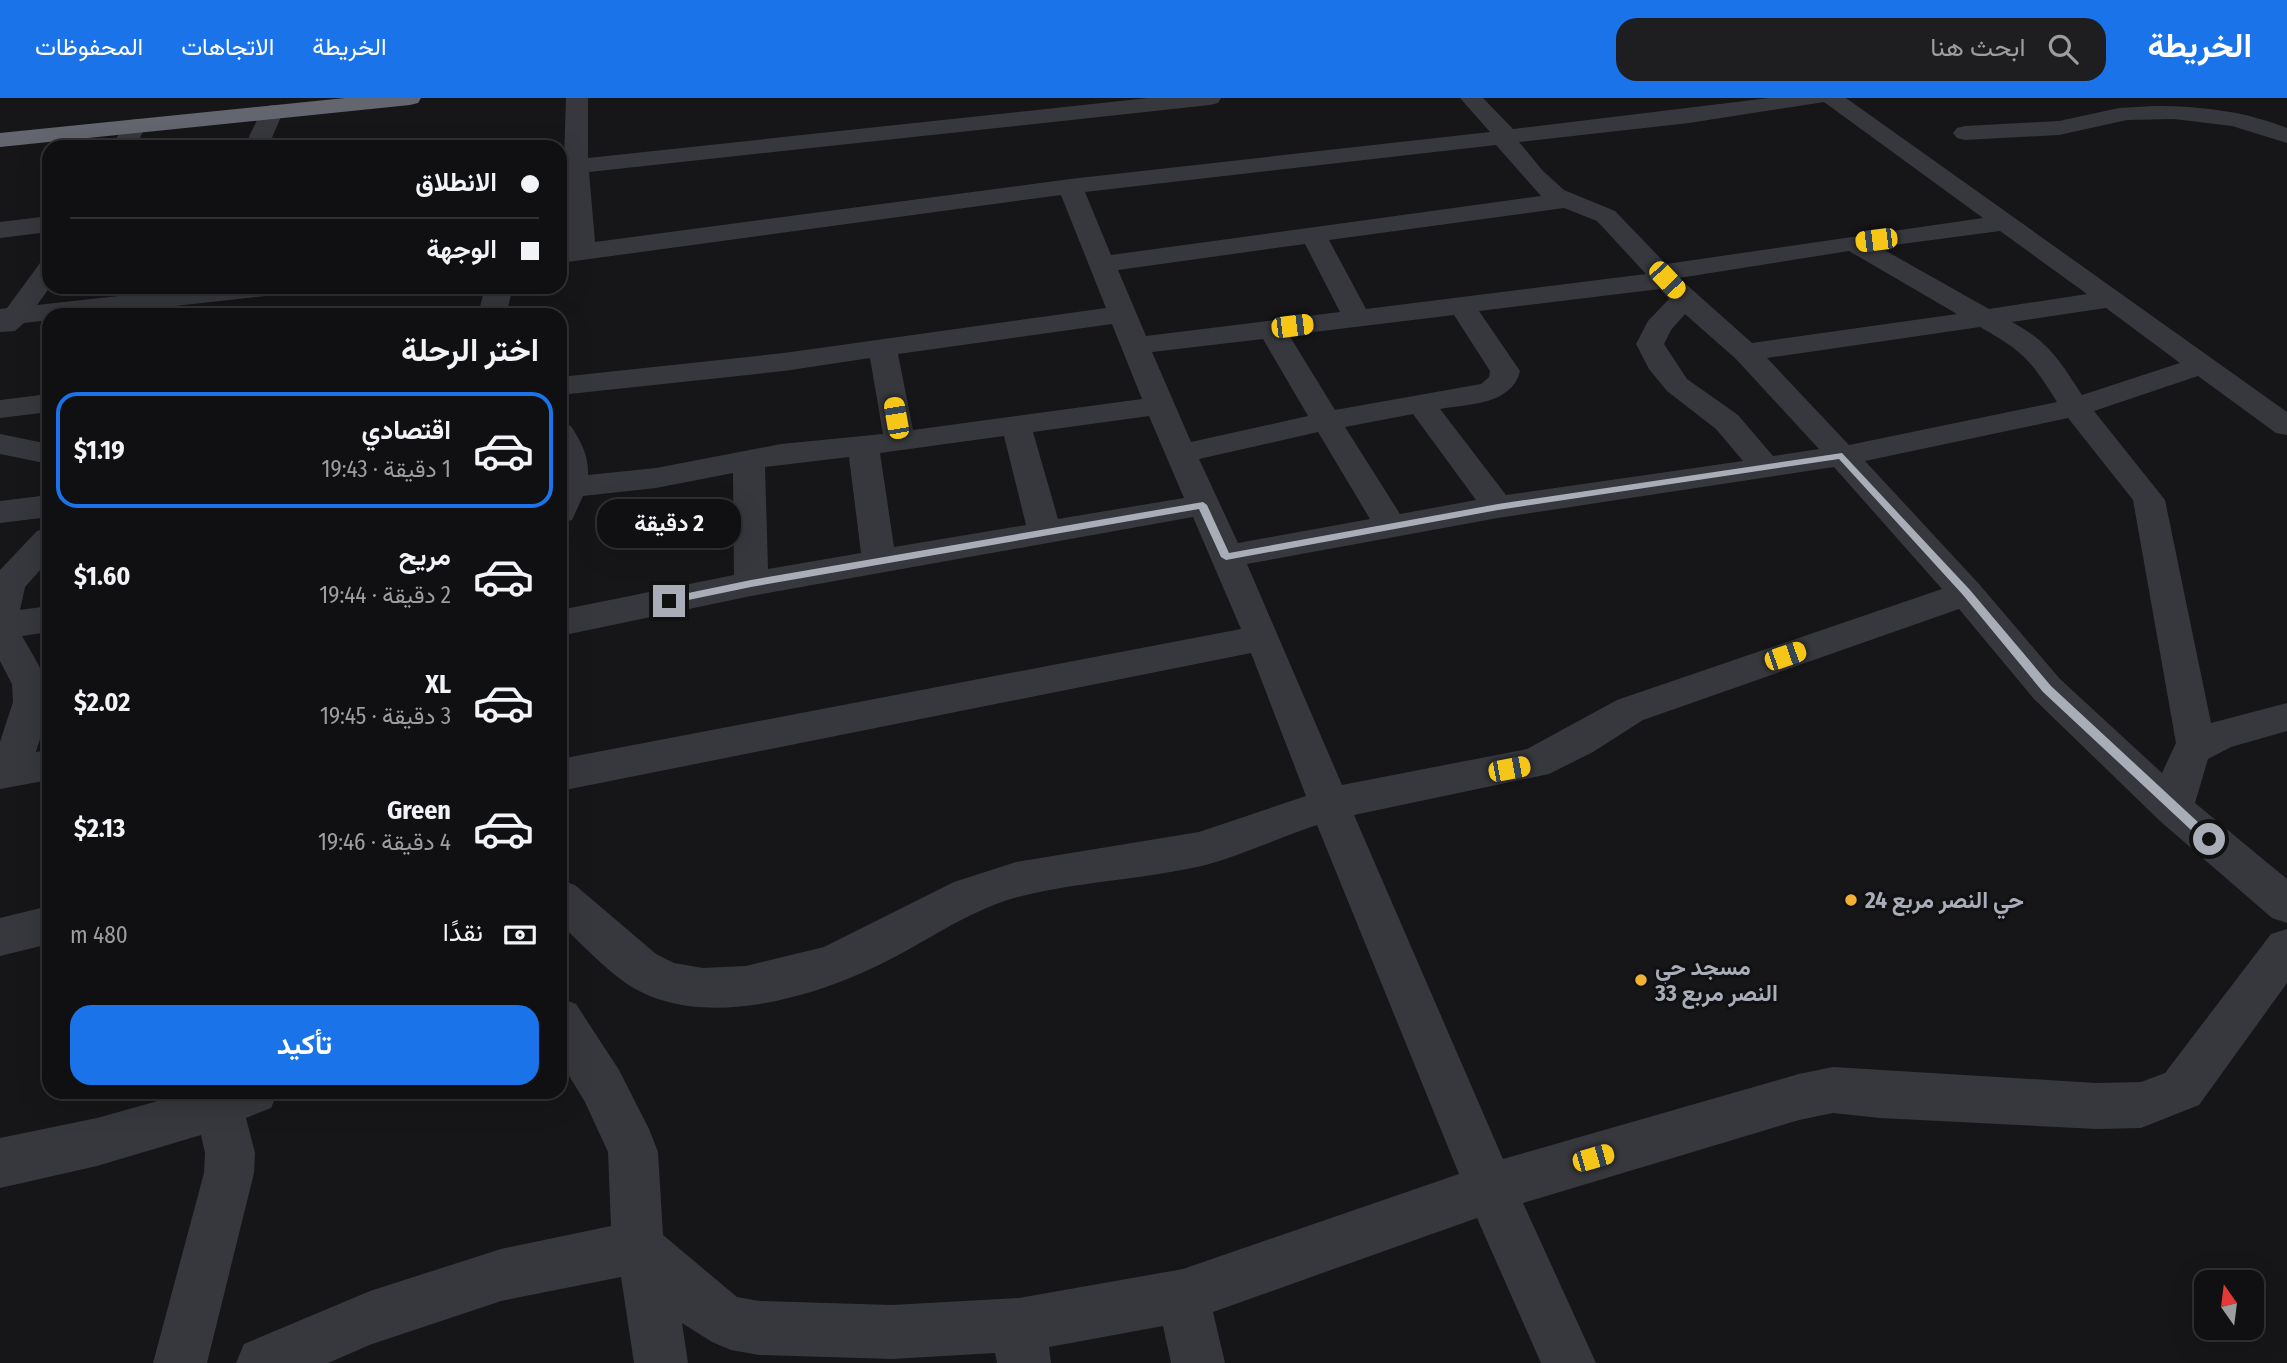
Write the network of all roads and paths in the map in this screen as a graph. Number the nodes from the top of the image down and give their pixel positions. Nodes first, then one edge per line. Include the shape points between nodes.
1 (410, 98) edge
2 (577, 98) edge
3 (1210, 98) edge
4 (1471, 98) edge
5 (1816, 98) edge
6 (1832, 98) edge
7 (279, 102) edge
8 (2079, 105) dead end
9 (2103, 118) junction
10 (135, 126) junction
11 (0, 127) edge
12 (1965, 132) dead end
13 (2287, 136) edge
14 (1505, 137) junction
15 (0, 140) edge
16 (127, 140) edge
17 (260, 140) edge
18 (568, 167) edge
19 (1070, 186) junction
20 (1566, 200) junction
21 (2006, 223) junction
22 (42, 225) edge
23 (0, 230) edge
24 (1313, 235) junction
25 (1853, 243) junction
26 (572, 254) edge
27 (1101, 264) junction
28 (42, 277) edge
29 (1670, 284) junction
30 (178, 294) edge
31 (2112, 299) junction
32 (1461, 305) junction
33 (85, 308) edge
34 (42, 314) edge
35 (1357, 318) junction
36 (1982, 318) junction
37 (5, 320) edge
38 (1271, 329) junction
39 (1128, 330) junction
40 (883, 349) junction
41 (1746, 353) junction
42 (2202, 365) junction
43 (567, 385) edge
44 (42, 403) edge
45 (1420, 403) junction
46 (1160, 406) junction
47 (2075, 407) junction
48 (0, 409) edge
49 (1326, 421) junction
50 (1016, 425) junction
51 (2287, 426) edge
52 (900, 440) junction
53 (0, 444) edge
54 (567, 445) edge
55 (863, 446) junction
56 (42, 453) edge
57 (1180, 454) junction
58 (1842, 456) junction
59 (749, 459) junction
60 (1766, 468) junction
61 (567, 495) edge
62 (567, 500) edge
63 (1203, 505) junction
64 (42, 507) edge
65 (1498, 507) junction
66 (0, 512) edge
67 (1391, 527) junction
68 (1045, 533) junction
69 (42, 547) edge
70 (1226, 557) junction
71 (879, 561) junction
72 (751, 584) junction
73 (1967, 593) junction
74 (0, 620) edge
75 (42, 620) edge
76 (567, 622) edge
77 (0, 627) edge
78 (1263, 638) junction
79 (2287, 718) edge
80 (2196, 746) junction
81 (42, 766) edge
82 (5, 773) edge
83 (567, 774) edge
84 (1329, 804) junction
85 (2174, 809) junction
86 (2279, 889) edge
87 (567, 904) edge
88 (42, 927) edge
89 (0, 937) edge
90 (2287, 948) edge
91 (567, 1038) edge
92 (225, 1099) edge
93 (230, 1099) edge
94 (0, 1163) edge
95 (1490, 1188) junction
96 (638, 1247) junction
97 (1183, 1296) junction
98 (1021, 1344) edge
99 (180, 1363) edge
100 (263, 1363) edge
101 (661, 1363) edge
102 (1198, 1363) edge
103 (1569, 1363) edge

1 - 7 highway
2 - 18 street
3 - 18 street
4 - 14 street
5 - 14 street
6 - 21 street
7 - 10 highway
7 - 11 highway
7 - 17 street
8 - 9 street
9 - 12 street via 2040,130
9 - 13 street via 2151,113 2227,118
10 - 15 highway
10 - 16 street
14 - 19 street
14 - 20 street via 1550,191
18 - 26 street
19 - 26 street
19 - 27 street
20 - 24 street
20 - 29 street via 1594,207 1606,216
21 - 25 street
21 - 31 street
22 - 23 street
24 - 27 street
24 - 35 street
25 - 29 street
25 - 36 street
27 - 39 street
28 - 37 street
29 - 32 street
29 - 41 street
29 - 60 street via 1650,344 1677,385 1727,422
30 - 33 street
31 - 36 street
31 - 42 street
32 - 35 street
32 - 45 street via 1505,372 1503,380 1490,391
34 - 37 street
35 - 38 street
36 - 41 street
36 - 47 street via 2035,349
38 - 39 street
38 - 49 street
39 - 40 street
39 - 46 street
40 - 43 street
40 - 52 street
41 - 58 street
42 - 47 street
42 - 51 street
44 - 48 street
45 - 49 street
45 - 65 street
46 - 50 street
46 - 57 street
47 - 58 street
47 - 80 street via 2149,500
49 - 57 street
49 - 67 street
50 - 52 street
50 - 68 street
52 - 55 street
53 - 56 street
54 - 61 street via 573,466
55 - 59 street
55 - 71 street
57 - 63 street
58 - 60 street
58 - 73 street
59 - 62 street
59 - 72 street
60 - 65 street
63 - 68 street
63 - 70 street
64 - 66 street
65 - 67 street
67 - 70 street
68 - 71 street
69 - 74 street via 8,583
70 - 78 street
71 - 72 street
72 - 76 street
73 - 84 street via 1629,710 1535,764
73 - 85 street via 2047,689
75 - 77 street
77 - 82 street via 31,684 32,702
78 - 83 street
78 - 84 street
79 - 80 street
80 - 85 street via 2188,755
81 - 82 street
84 - 87 street via 1199,849 1016,880 920,919 829,966 746,986 703,988 669,982 640,968
84 - 95 street
85 - 86 street
88 - 89 street
90 - 95 street via 2182,1089 2141,1105 1880,1096 1833,1090
91 - 96 street via 614,1108 633,1152
92 - 94 street via 129,1136
93 - 99 street via 229,1173
95 - 97 street
95 - 103 street
96 - 98 street via 710,1312 731,1324
96 - 100 street via 501,1275 370,1318
96 - 101 street via 650,1286
97 - 98 street
97 - 102 street

